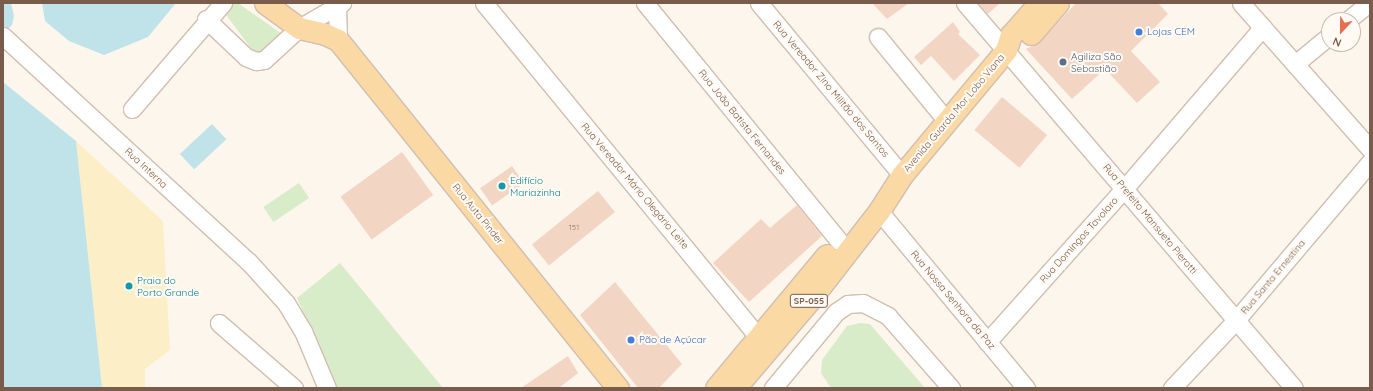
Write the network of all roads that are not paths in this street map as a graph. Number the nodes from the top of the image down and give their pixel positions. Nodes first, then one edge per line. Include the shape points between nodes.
1 (223, 3) edge
2 (265, 3) edge
3 (484, 3) edge
4 (645, 3) edge
5 (760, 3) edge
6 (965, 3) edge
7 (1038, 3) edge
8 (1058, 3) edge
9 (1241, 3) edge
10 (1369, 3) edge
11 (340, 5) edge
12 (1358, 12) edge
13 (206, 19) junction
14 (1263, 27) junction
15 (299, 28) junction
16 (3, 36) edge
17 (878, 37) dead end
18 (338, 40) junction
19 (1321, 43) edge
20 (1006, 50) junction
21 (1295, 64) junction
22 (132, 109) dead end
23 (946, 120) junction
24 (1370, 150) edge
25 (1370, 162) edge
26 (902, 175) junction
27 (1124, 188) junction
28 (879, 211) junction
29 (839, 241) junction
30 (1236, 320) junction
31 (219, 323) dead end
32 (758, 336) junction
33 (987, 342) junction
34 (740, 382) edge
35 (294, 388) edge
36 (327, 388) edge
37 (618, 388) edge
38 (716, 388) edge
39 (773, 388) edge
40 (951, 388) edge
41 (1026, 388) edge
42 (1172, 388) edge
43 (1294, 388) edge

1 - 13 street
2 - 15 main road
3 - 32 street, Rua Vereador Mário Olegário Leite
4 - 29 street, Rua João Batista Fernandes
5 - 26 street, Rua Vereador Zino Militão dos Santos
6 - 20 street, Rua Prefeito Mansueto Pierotti
7 - 20 main road, Avenida Guarda Mor Lobo Viana / SP-055 via 1011,35
8 - 20 main road, Avenida Guarda Mor Lobo Viana via 1022,45
9 - 14 street
10 - 12 street
11 - 15 street
11 - 18 street
13 - 15 street via 246,58 256,61 264,60
13 - 22 street
14 - 21 street
14 - 27 street, Rua Domingos Tavolaro
15 - 18 main road
16 - 36 street, Rua Interna via 248,261 286,303 303,331
17 - 23 street
18 - 37 main road, Rua Auta Pinder
19 - 21 street
20 - 23 main road, Avenida Guarda Mor Lobo Viana / SP-055
20 - 27 street, Rua Prefeito Mansueto Pierotti
21 - 24 street
23 - 26 main road, Avenida Guarda Mor Lobo Viana / SP-055
25 - 30 street, Rua Santa Ernestina
26 - 28 main road, Avenida Guarda Mor Lobo Viana / SP-055
26 - 29 main road, Avenida Guarda Mor Lobo Viana / SP-055 via 871,202
27 - 30 street, Rua Prefeito Mansueto Pierotti
27 - 33 street, Rua Domingos Tavolaro
28 - 33 street, Rua Nossa Senhora da Paz
28 - 34 main road, Avenida Guarda Mor Lobo Viana / SP-055
29 - 32 main road, Avenida Guarda Mor Lobo Viana / SP-055
30 - 42 street, Rua Santa Ernestina
30 - 43 street, Rua Prefeito Mansueto Pierotti
31 - 35 street
32 - 34 street via 759,352
32 - 38 main road, Avenida Guarda Mor Lobo Viana / SP-055
33 - 41 street, Rua Nossa Senhora da Paz
39 - 40 street via 836,312 848,304 863,303 888,316

